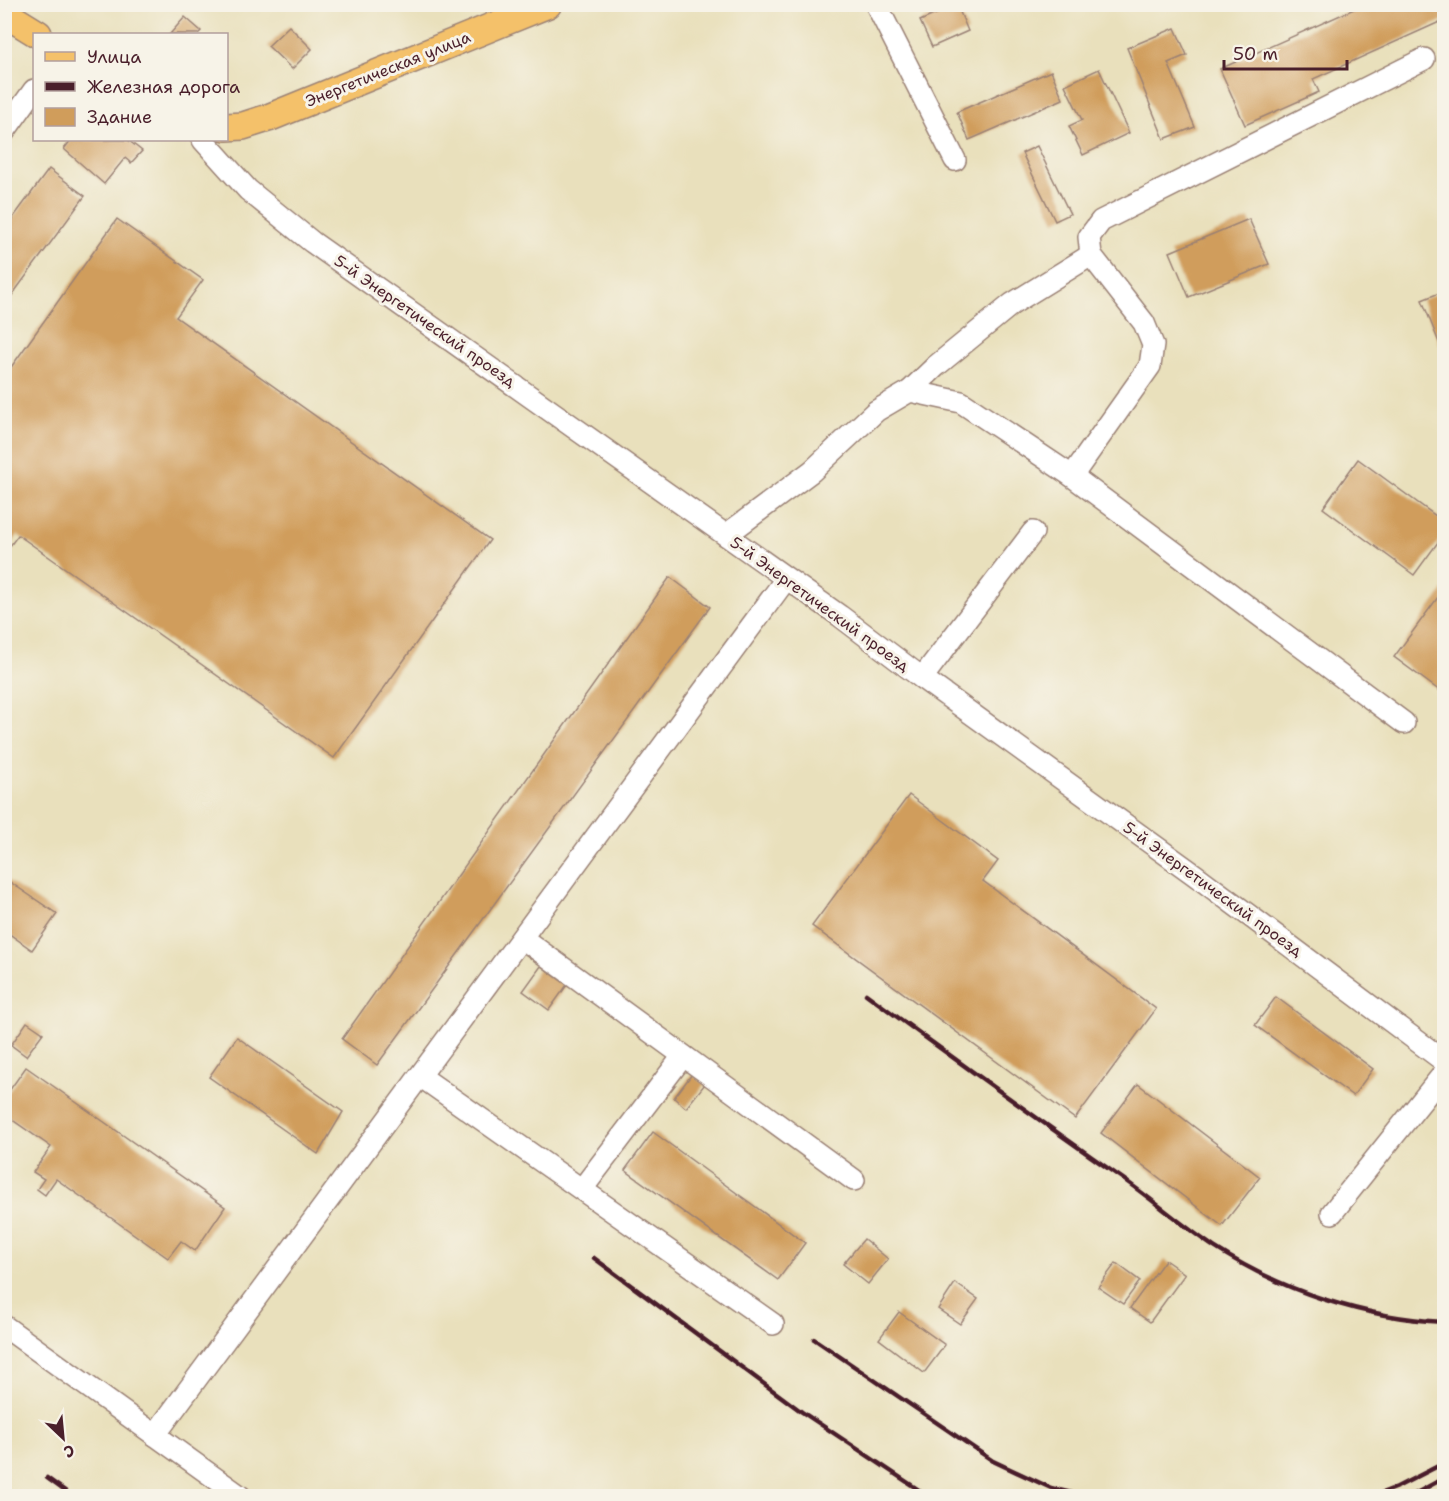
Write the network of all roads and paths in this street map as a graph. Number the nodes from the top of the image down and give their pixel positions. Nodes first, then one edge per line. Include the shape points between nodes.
1 (548, 4) edge
2 (876, 4) edge
3 (519, 10) edge
4 (4, 13) edge
5 (36, 33) edge
6 (1424, 59) dead end
7 (33, 91) edge
8 (228, 127) edge
9 (4, 132) edge
10 (204, 141) edge
11 (955, 160) dead end
12 (1091, 255) junction
13 (910, 391) junction
14 (1072, 476) junction
15 (1033, 532) dead end
16 (726, 536) junction
17 (786, 579) junction
18 (922, 678) junction
19 (1404, 723) dead end
20 (522, 938) junction
21 (683, 1056) junction
22 (1444, 1061) edge
23 (1444, 1073) edge
24 (420, 1076) junction
25 (854, 1180) dead end
26 (582, 1189) junction
27 (1332, 1213) dead end
28 (772, 1324) dead end
29 (4, 1326) edge
30 (155, 1435) junction
31 (240, 1497) edge

1 - 3 main road, Энергетическая улица
2 - 11 street
3 - 8 main road, Энергетическая улица via 268,118
4 - 5 main road
6 - 12 street via 1101,220 1089,237
7 - 9 street
10 - 16 street, 5-й Энергетический проезд via 248,190 312,242
12 - 13 street via 1012,304
12 - 14 street via 1144,323 1154,345 1150,366
13 - 14 street via 960,402
13 - 16 street via 876,411 812,471
14 - 19 street
15 - 18 street
16 - 17 street, 5-й Энергетический проезд
17 - 18 street, 5-й Энергетический проезд
17 - 20 street
18 - 22 street, 5-й Энергетический проезд
20 - 21 street
20 - 24 street
21 - 25 street
21 - 26 street
23 - 27 street
24 - 26 street
24 - 30 street
26 - 28 street
29 - 30 street
30 - 31 street

